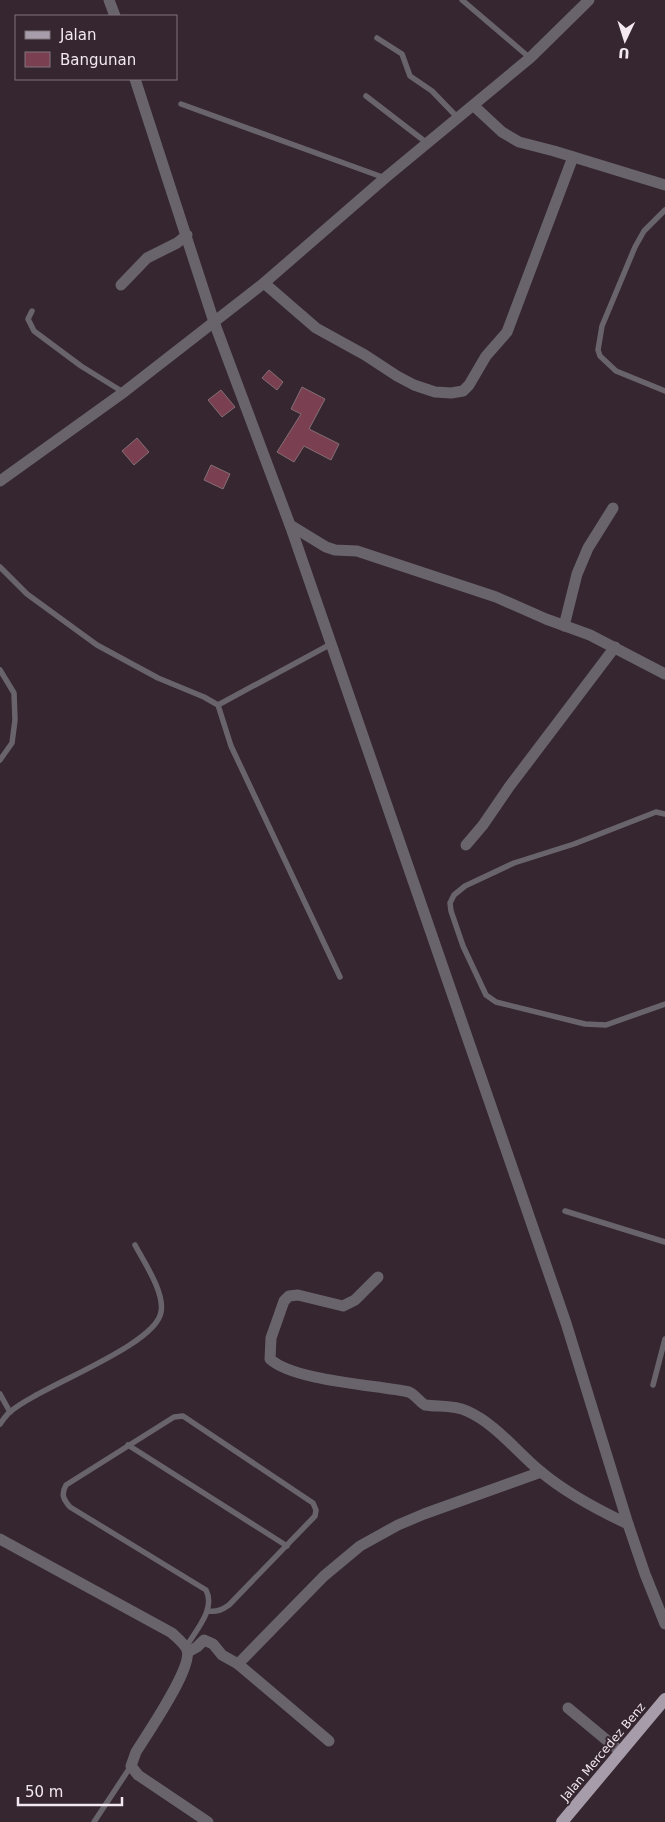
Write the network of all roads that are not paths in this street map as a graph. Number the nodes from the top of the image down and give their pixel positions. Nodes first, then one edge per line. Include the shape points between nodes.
1 (109, 0) edge
2 (462, 0) edge
3 (589, 0) edge
4 (115, 15) edge
5 (377, 38) dead end
6 (530, 58) junction
7 (135, 80) edge
8 (366, 96) dead end
9 (182, 104) dead end
10 (474, 106) junction
11 (458, 118) junction
12 (427, 143) junction
13 (573, 157) junction
14 (385, 178) junction
15 (665, 185) edge
16 (664, 214) edge
17 (187, 235) junction
18 (264, 283) junction
19 (121, 286) dead end
20 (32, 311) dead end
21 (214, 322) junction
22 (665, 391) edge
23 (124, 392) junction
24 (0, 481) edge
25 (614, 508) dead end
26 (290, 525) junction
27 (0, 567) edge
28 (564, 626) junction
29 (331, 644) junction
30 (615, 647) junction
31 (0, 670) edge
32 (665, 674) edge
33 (218, 705) junction
34 (0, 760) edge
35 (665, 814) edge
36 (466, 846) dead end
37 (340, 977) dead end
38 (665, 1004) edge
39 (564, 1211) dead end
40 (665, 1242) edge
41 (135, 1245) dead end
42 (378, 1277) dead end
43 (665, 1339) edge
44 (653, 1385) dead end
45 (0, 1394) edge
46 (10, 1412) junction
47 (0, 1424) edge
48 (128, 1444) junction
49 (540, 1472) junction
50 (628, 1524) junction
51 (0, 1539) edge
52 (287, 1546) junction
53 (208, 1611) junction
54 (665, 1624) edge
55 (187, 1650) junction
56 (238, 1664) junction
57 (665, 1700) edge
58 (568, 1708) dead end
59 (329, 1741) dead end
60 (621, 1752) junction
61 (131, 1766) junction
62 (94, 1822) edge
63 (208, 1822) edge
64 (563, 1822) edge

1 - 4 street
2 - 6 lane
3 - 6 street
5 - 11 lane via 402,54 410,76 432,91
6 - 10 street
7 - 17 street
8 - 12 lane
9 - 14 lane
10 - 11 street
10 - 13 street via 512,139
11 - 12 street
12 - 14 street
13 - 15 street
13 - 18 street via 507,332 463,390 435,392 397,376 316,328
14 - 18 street
16 - 22 lane via 644,231 635,247 602,326 598,350 616,371
17 - 19 street via 147,258
17 - 21 street
18 - 21 street
20 - 23 lane via 28,319 34,331 81,366
21 - 23 street
21 - 26 street
23 - 24 street
25 - 28 street via 588,548 577,574
26 - 28 street via 326,547 357,551 478,590
26 - 29 street
27 - 33 lane via 27,594 97,645
28 - 30 street
29 - 33 lane
29 - 50 street via 566,1323
30 - 32 street
30 - 36 street
31 - 34 lane via 14,693 15,720 12,743
33 - 37 lane via 231,746
35 - 38 lane via 656,812 514,863 465,886 450,903 462,946 486,995 496,1002 585,1024 606,1025
39 - 40 lane
41 - 46 lane via 160,1298 162,1310 155,1326 135,1342
42 - 49 street via 355,1300 343,1306 298,1295 289,1296 284,1301 271,1338 270,1359 282,1367 318,1378 409,1392 425,1404 469,1412 493,1429
43 - 44 lane
45 - 46 lane
46 - 47 lane
48 - 52 lane
48 - 52 lane via 169,1419 183,1416 313,1503 315,1516
48 - 53 lane via 66,1485 63,1497 70,1507 206,1590
49 - 50 street via 600,1511
49 - 56 street via 424,1514 360,1546 324,1576
50 - 54 street
51 - 55 street via 172,1634
52 - 53 lane via 229,1605 222,1610
53 - 55 lane
55 - 56 street via 205,1640
55 - 61 street via 184,1672 136,1752
56 - 59 street
57 - 60 main road, Jalan Mercedez Benz
58 - 60 street
60 - 64 main road, Jalan Mercedez Benz
61 - 62 lane
61 - 63 street via 138,1775

